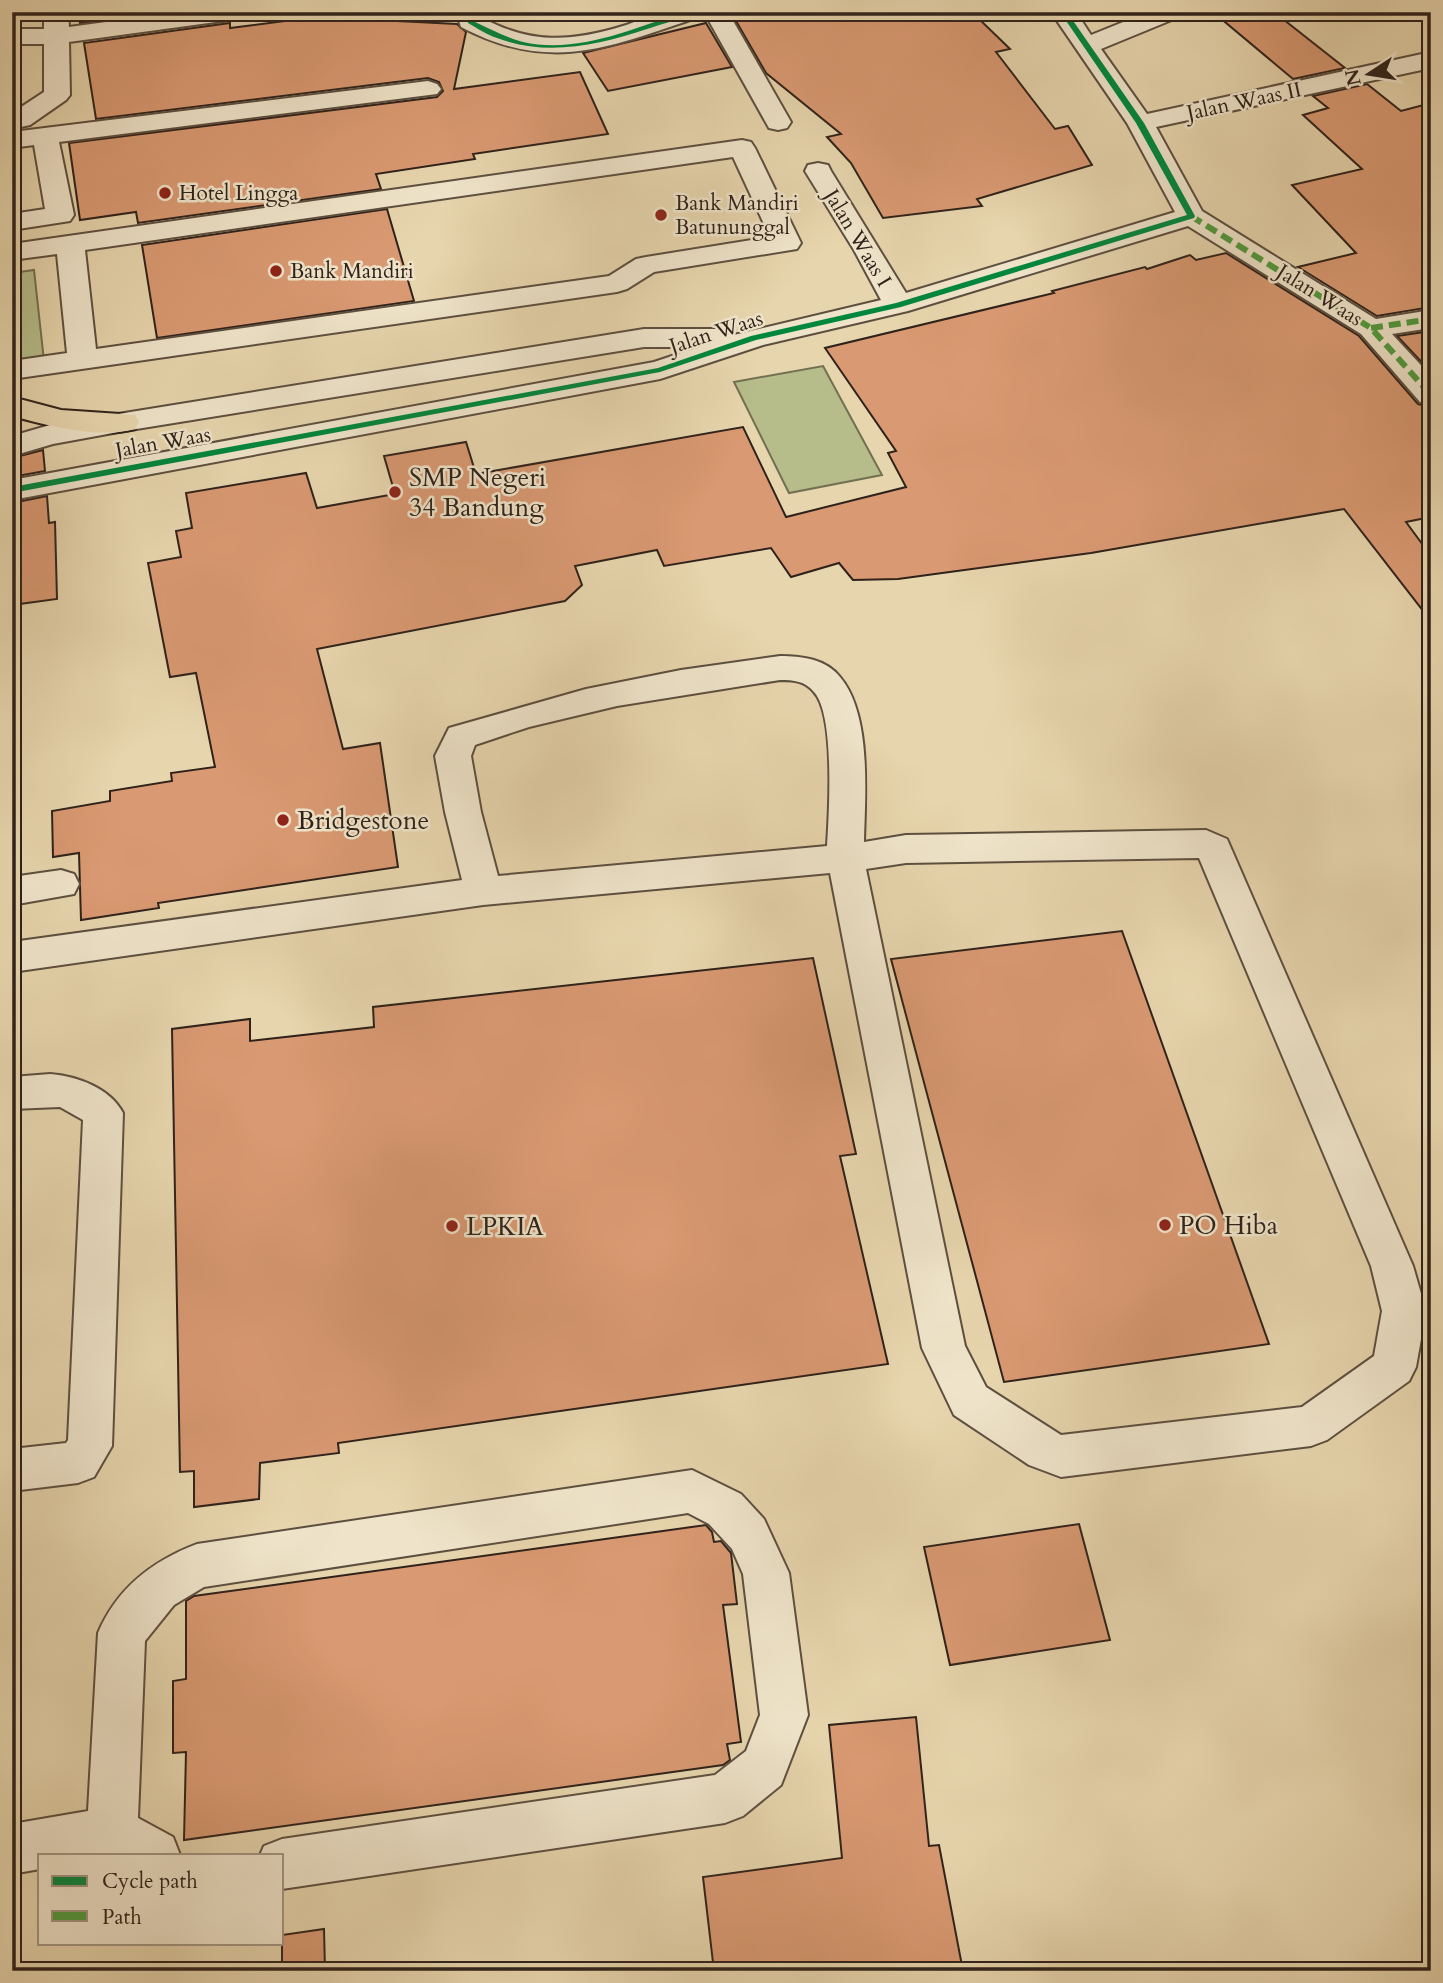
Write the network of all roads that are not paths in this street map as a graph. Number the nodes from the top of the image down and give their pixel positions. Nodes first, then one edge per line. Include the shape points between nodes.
1 (239, 12) edge
2 (468, 12) edge
3 (690, 12) edge
4 (716, 12) edge
5 (1170, 12) edge
6 (1070, 14) edge
7 (56, 24) edge
8 (12, 37) edge
9 (1086, 46) junction
10 (1427, 65) edge
11 (428, 89) dead end
12 (12, 121) edge
13 (778, 122) dead end
14 (1140, 123) junction
15 (45, 136) junction
16 (12, 140) edge
17 (818, 172) dead end
18 (1191, 216) junction
19 (12, 222) edge
20 (70, 244) junction
21 (12, 252) edge
22 (898, 305) junction
23 (1431, 319) edge
24 (1371, 328) junction
25 (754, 338) junction
26 (82, 360) junction
27 (17, 369) edge
28 (1431, 395) edge
29 (18, 408) edge
30 (124, 422) junction
31 (12, 446) edge
32 (12, 490) edge
33 (845, 858) junction
34 (61, 884) dead end
35 (12, 891) edge
36 (483, 891) junction
37 (12, 957) edge
38 (12, 1093) edge
39 (12, 1470) edge
40 (112, 1832) junction
41 (12, 1849) edge
42 (153, 1854) edge
43 (284, 1864) edge

1 - 7 street
2 - 3 street via 470,22 487,33 516,44 550,47 609,39
4 - 13 street
5 - 9 street
6 - 9 street, Jalan Waas
7 - 8 street
7 - 12 street via 57,95
9 - 14 street, Jalan Waas
10 - 14 street, Jalan Waas II
11 - 15 street
14 - 18 street, Jalan Waas
15 - 16 street
15 - 19 street via 60,215
17 - 22 street, Jalan Waas I
18 - 22 street, Jalan Waas
18 - 24 street, Jalan Waas
20 - 21 street
20 - 26 street
20 - 26 street via 742,148 787,243 646,265 617,283
22 - 25 street, Jalan Waas
23 - 24 street
24 - 28 street, Jalan Waas
25 - 30 street, Jalan Waas via 643,338
25 - 32 street, Jalan Waas via 660,370
26 - 27 street
27 - 29 street
29 - 30 highway via 60,419
30 - 31 street, Jalan Waas
33 - 33 street via 944,1348 970,1401 1061,1456 1311,1426 1394,1367 1404,1311 1392,1266 1213,849 1206,844 920,849
33 - 36 street
33 - 36 street via 844,728 830,687 806,669 773,669 630,689 461,737 453,756
34 - 35 street
36 - 37 street
38 - 39 street via 54,1088 82,1097 103,1113 90,1446 78,1462
40 - 41 street
40 - 42 street
40 - 43 street via 122,1633 157,1590 197,1566 692,1491 725,1508 748,1534 766,1573 784,1714 764,1768 725,1798

